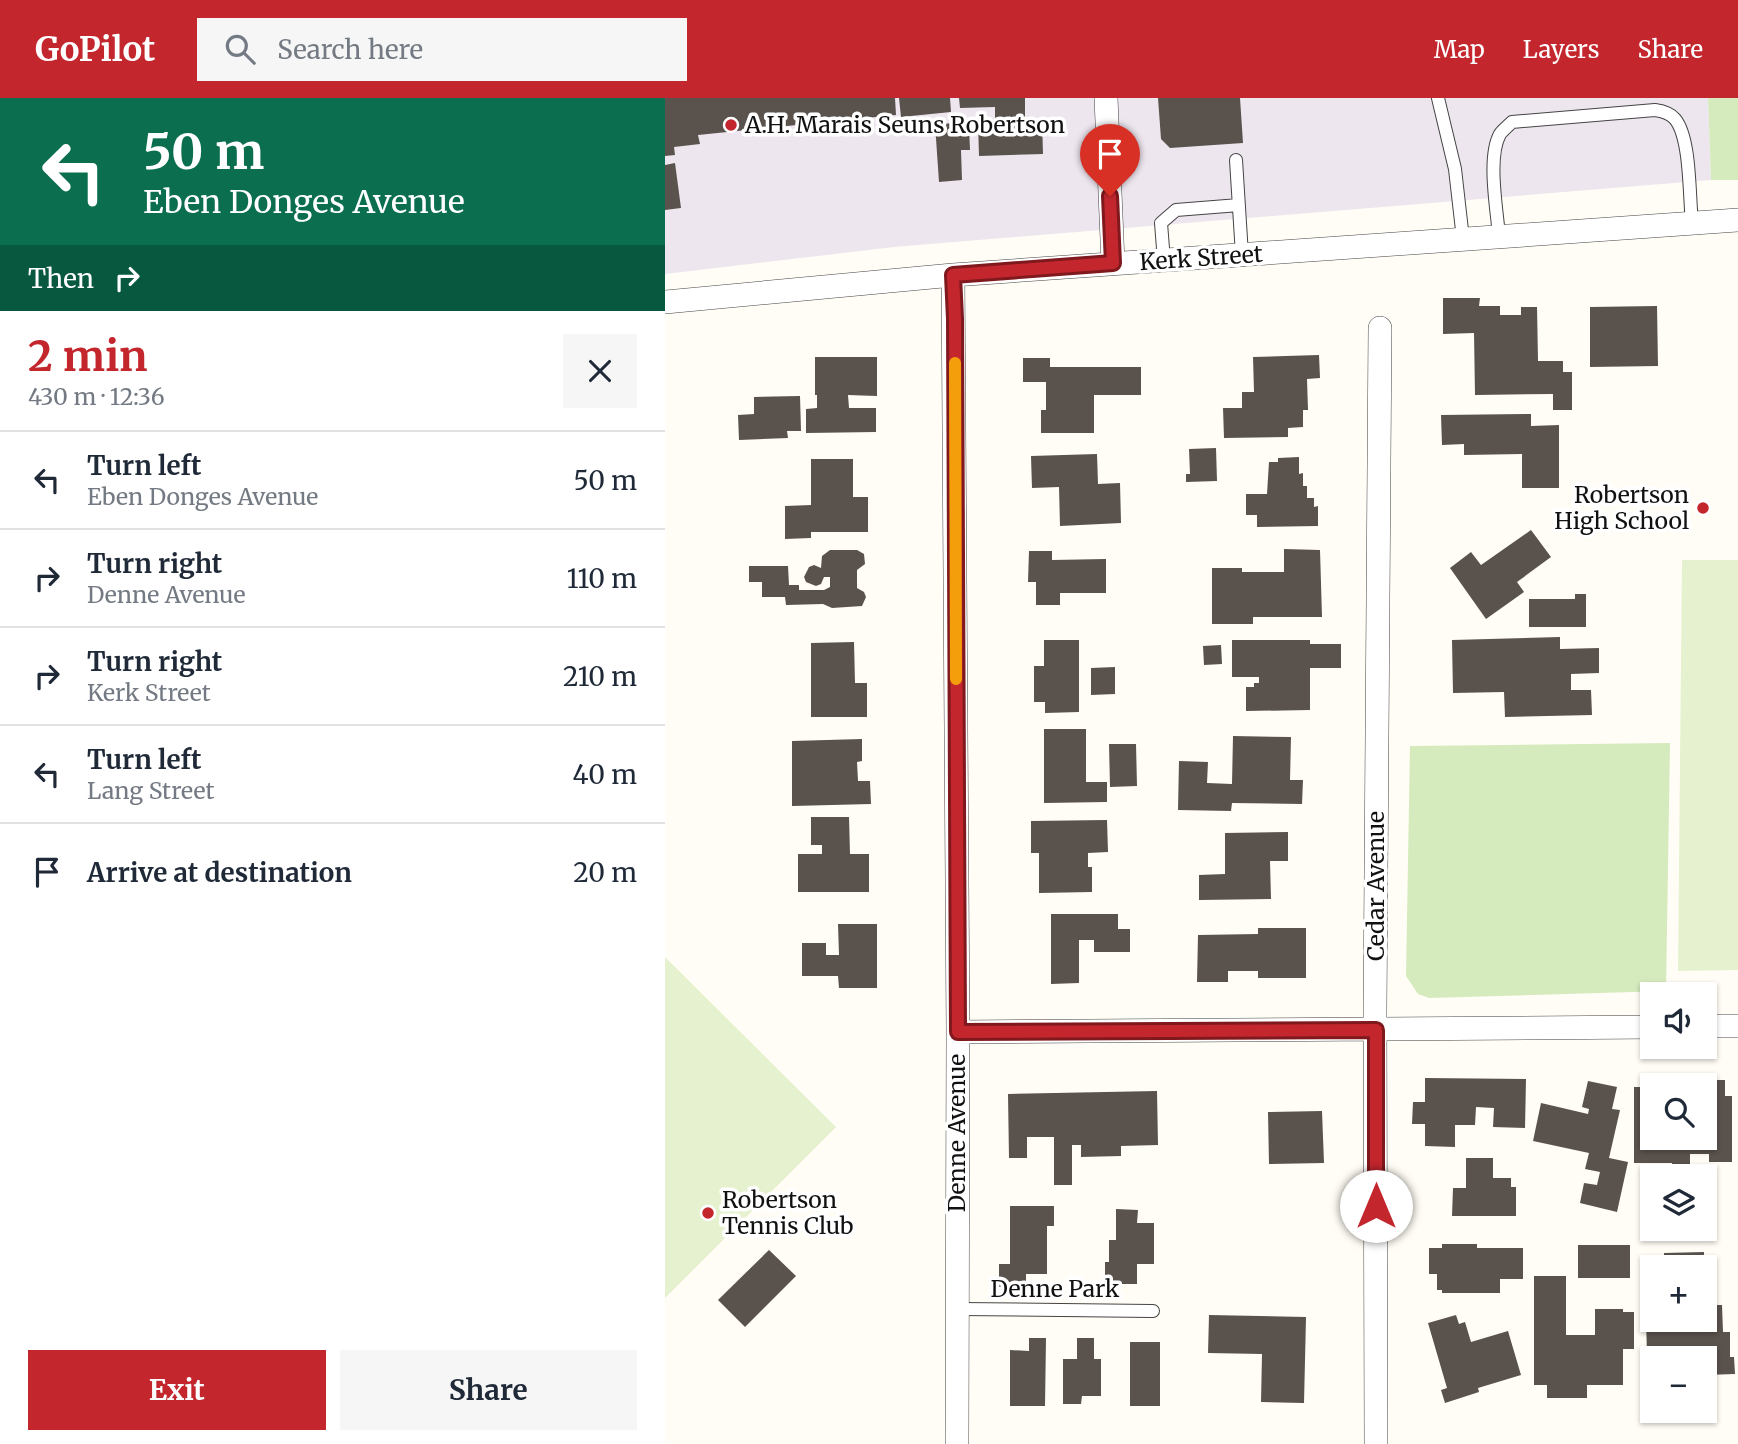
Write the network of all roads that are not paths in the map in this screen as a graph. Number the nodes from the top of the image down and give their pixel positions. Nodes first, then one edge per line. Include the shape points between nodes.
1 (1106, 98) edge
2 (1438, 98) edge
3 (1236, 160) dead end
4 (1239, 205) junction
5 (1738, 220) edge
6 (1692, 222) junction
7 (1499, 236) junction
8 (1463, 239) junction
9 (1242, 255) junction
10 (1164, 261) junction
11 (1113, 263) junction
12 (953, 275) junction
13 (665, 302) edge
14 (1380, 328) dead end
15 (1717, 1026) edge
16 (1738, 1026) edge
17 (1640, 1027) edge
18 (1376, 1030) junction
19 (958, 1032) junction
20 (957, 1309) junction
21 (1153, 1311) dead end
22 (957, 1444) edge
23 (1376, 1444) edge

1 - 11 street
2 - 8 lane via 1455,169
3 - 4 lane
4 - 9 lane
4 - 10 lane via 1171,213 1161,223
5 - 6 street, Kerk Street
6 - 7 street, Kerk Street
6 - 7 lane via 1680,126 1673,116 1655,110 1512,122 1500,134 1494,164
7 - 8 street, Kerk Street
8 - 9 street, Kerk Street
9 - 10 street, Kerk Street
10 - 11 street, Kerk Street
11 - 12 street, Kerk Street
12 - 13 street, Kerk Street
12 - 19 street, Denne Avenue
14 - 18 street, Cedar Avenue
15 - 16 street
17 - 18 street
18 - 19 street
18 - 23 street, Cedar Avenue
19 - 20 street, Denne Avenue
20 - 21 lane, Denne Park
20 - 22 street, Denne Avenue

